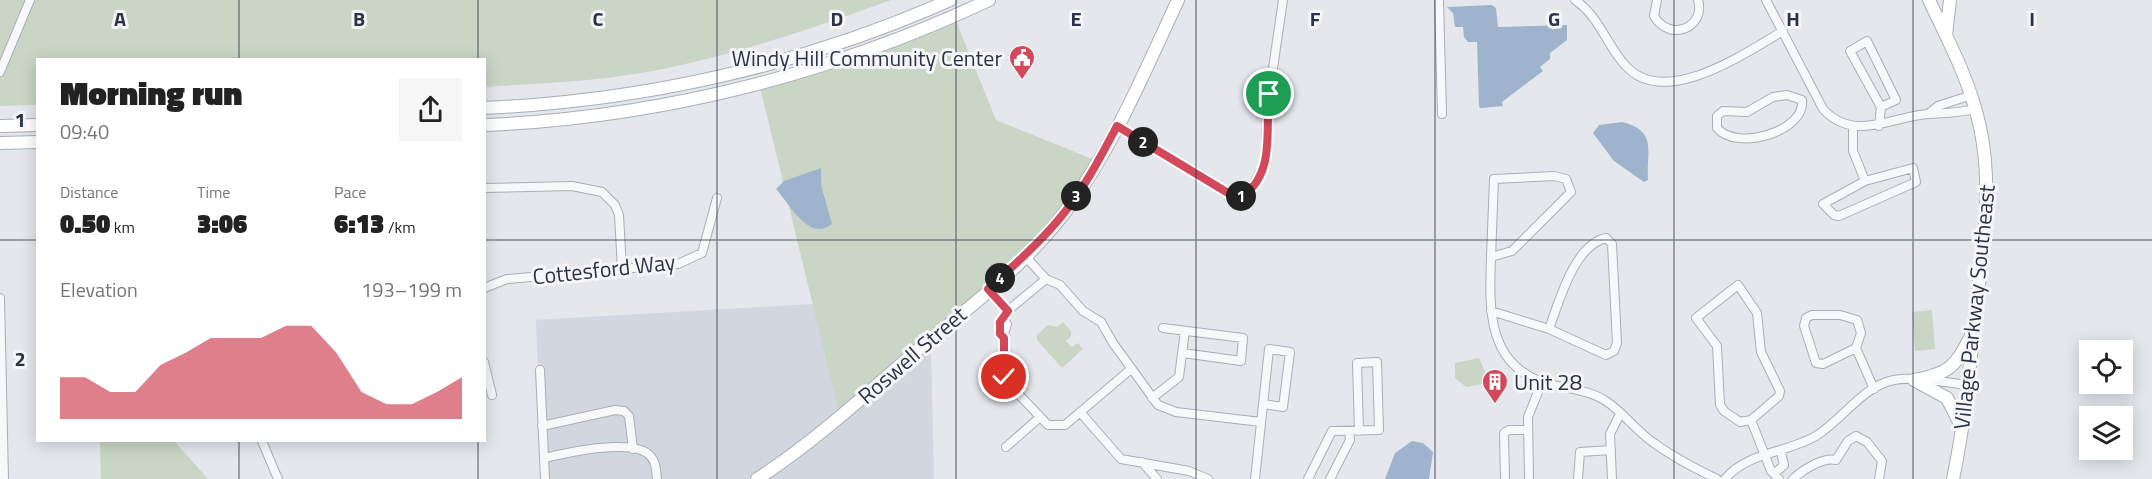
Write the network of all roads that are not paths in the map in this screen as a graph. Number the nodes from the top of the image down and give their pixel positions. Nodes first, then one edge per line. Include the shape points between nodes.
1 (30, 0) edge
2 (950, 0) edge
3 (989, 0) edge
4 (1178, 0) edge
5 (1282, 0) edge
6 (1439, 0) edge
7 (1575, 0) edge
8 (1656, 0) edge
9 (1698, 0) edge
10 (1766, 0) edge
11 (1929, 0) edge
12 (1950, 0) edge
13 (1784, 31) junction
14 (1946, 36) junction
15 (0, 72) edge
16 (1815, 93) junction
17 (1972, 95) junction
18 (1802, 100) junction
19 (1881, 107) junction
20 (486, 108) edge
21 (1975, 109) junction
22 (1442, 114) dead end
23 (1929, 114) junction
24 (36, 125) edge
25 (486, 125) edge
26 (0, 126) edge
27 (1117, 126) junction
28 (1879, 126) junction
29 (1853, 127) junction
30 (36, 142) edge
31 (0, 143) edge
32 (1865, 181) junction
33 (486, 188) edge
34 (717, 198) dead end
35 (1024, 255) junction
36 (1491, 256) junction
37 (622, 269) junction
38 (1046, 279) junction
39 (486, 287) edge
40 (988, 289) junction
41 (0, 298) edge
42 (1491, 311) junction
43 (1005, 315) junction
44 (1163, 328) dead end
45 (1549, 329) junction
46 (1974, 329) junction
47 (1185, 331) junction
48 (1856, 348) junction
49 (1183, 353) junction
50 (1131, 369) junction
51 (486, 370) edge
52 (540, 370) dead end
53 (1914, 380) junction
54 (1542, 382) junction
55 (1968, 385) junction
56 (1874, 389) junction
57 (492, 395) dead end
58 (1152, 398) junction
59 (1263, 404) junction
60 (1080, 412) junction
61 (1620, 414) junction
62 (1039, 418) junction
63 (1751, 420) junction
64 (1261, 422) junction
65 (542, 426) junction
66 (1527, 430) junction
67 (1962, 430) junction
68 (1349, 431) junction
69 (1359, 431) junction
70 (262, 442) edge
71 (1006, 447) dead end
72 (633, 449) junction
73 (1611, 450) junction
74 (1781, 452) junction
75 (1764, 454) junction
76 (543, 458) junction
77 (1142, 462) junction
78 (3, 475) edge
79 (1777, 477) edge
80 (278, 479) edge
81 (545, 479) edge
82 (657, 479) edge
83 (758, 479) edge
84 (1157, 479) edge
85 (1208, 479) edge
86 (1255, 479) edge
87 (1308, 479) edge
88 (1330, 479) edge
89 (1505, 479) edge
90 (1529, 479) edge
91 (1578, 479) edge
92 (1612, 479) edge
93 (1718, 479) edge
94 (1725, 479) edge
95 (1793, 479) edge
96 (1879, 479) edge
97 (1953, 479) edge

1 - 15 street
2 - 20 street via 835,44 711,78 604,98
3 - 25 street via 882,46 733,91 582,117
4 - 27 street, Roswell Street
5 - 27 street via 1267,109 1266,162 1249,192 1233,196
6 - 22 street
7 - 13 street via 1595,17 1625,66 1660,83 1673,83 1725,64
8 - 9 street via 1654,16 1669,31 1686,27 1697,19 1701,11
10 - 13 street
11 - 14 street, Village Parkway Southeast
12 - 14 street
13 - 16 street
14 - 17 street, Village Parkway Southeast
16 - 18 street
16 - 29 street via 1829,116
17 - 21 street, Village Parkway Southeast
17 - 23 street via 1938,106
18 - 18 street via 1792,95 1773,97 1747,112 1723,111 1717,116 1717,128 1730,139 1767,136 1796,118
19 - 19 street via 1850,51 1867,41 1896,100
19 - 28 street
21 - 23 street via 1941,116
21 - 46 street, Village Parkway Southeast via 1986,165 1987,203
23 - 28 street
24 - 26 street
27 - 35 street, Roswell Street via 1064,213
28 - 29 street
29 - 32 street via 1852,151
30 - 31 street
32 - 32 street via 1913,168 1916,182 1839,216 1823,204
33 - 37 street via 572,186 602,192 619,215
34 - 37 street, Cottesford Way via 702,253 678,264
35 - 38 street
35 - 40 street, Roswell Street
36 - 36 street via 1512,251 1557,207 1571,192 1566,179 1494,178
36 - 42 street
37 - 39 street, Cottesford Way via 507,279
38 - 43 street
38 - 50 street via 1060,285 1083,311 1101,322
40 - 43 street
40 - 83 street, Roswell Street via 838,418
41 - 78 street
42 - 45 street
42 - 54 street via 1503,352 1523,373
43 - 62 street via 1005,380
44 - 47 street
45 - 45 street via 1603,354 1614,351 1617,343 1610,240 1597,242 1573,267
46 - 53 street via 1952,368 1940,375
46 - 55 street, Village Parkway Southeast
47 - 49 street
47 - 49 street via 1243,338 1241,361
48 - 48 street via 1823,364 1816,363 1804,326 1806,318 1818,314 1857,320 1861,333
48 - 56 street
49 - 58 street via 1177,380
50 - 58 street
50 - 60 street
51 - 57 street
52 - 65 street
53 - 55 street
53 - 56 street via 1894,380
53 - 67 street via 1947,398
54 - 61 street via 1598,397
54 - 66 street
55 - 67 street, Village Parkway Southeast
56 - 74 street via 1817,435
58 - 64 street via 1163,408 1176,412
59 - 59 street via 1269,349 1290,352 1283,406
59 - 64 street
60 - 62 street via 1062,426 1048,425
60 - 77 street via 1121,459
61 - 73 street via 1610,434
61 - 93 street via 1653,443
62 - 71 street
63 - 63 street via 1780,391 1761,352 1757,313 1738,285 1695,318 1717,346 1722,409 1740,422
63 - 75 street
64 - 86 street
65 - 72 street via 624,411 629,417
65 - 76 street
66 - 89 street via 1504,433
66 - 90 street
67 - 97 street, Village Parkway Southeast
68 - 69 street
68 - 87 street via 1332,431
68 - 88 street via 1350,440
69 - 69 street via 1379,430 1377,362 1357,363
70 - 80 street
72 - 76 street via 591,447
72 - 82 street via 647,453 655,463
73 - 91 street via 1580,452
73 - 92 street
74 - 75 street
74 - 79 street via 1784,465
75 - 79 street
75 - 94 street
76 - 81 street
77 - 84 street
77 - 85 street via 1189,471
95 - 96 street via 1830,458 1836,460 1856,436 1867,442 1882,461

